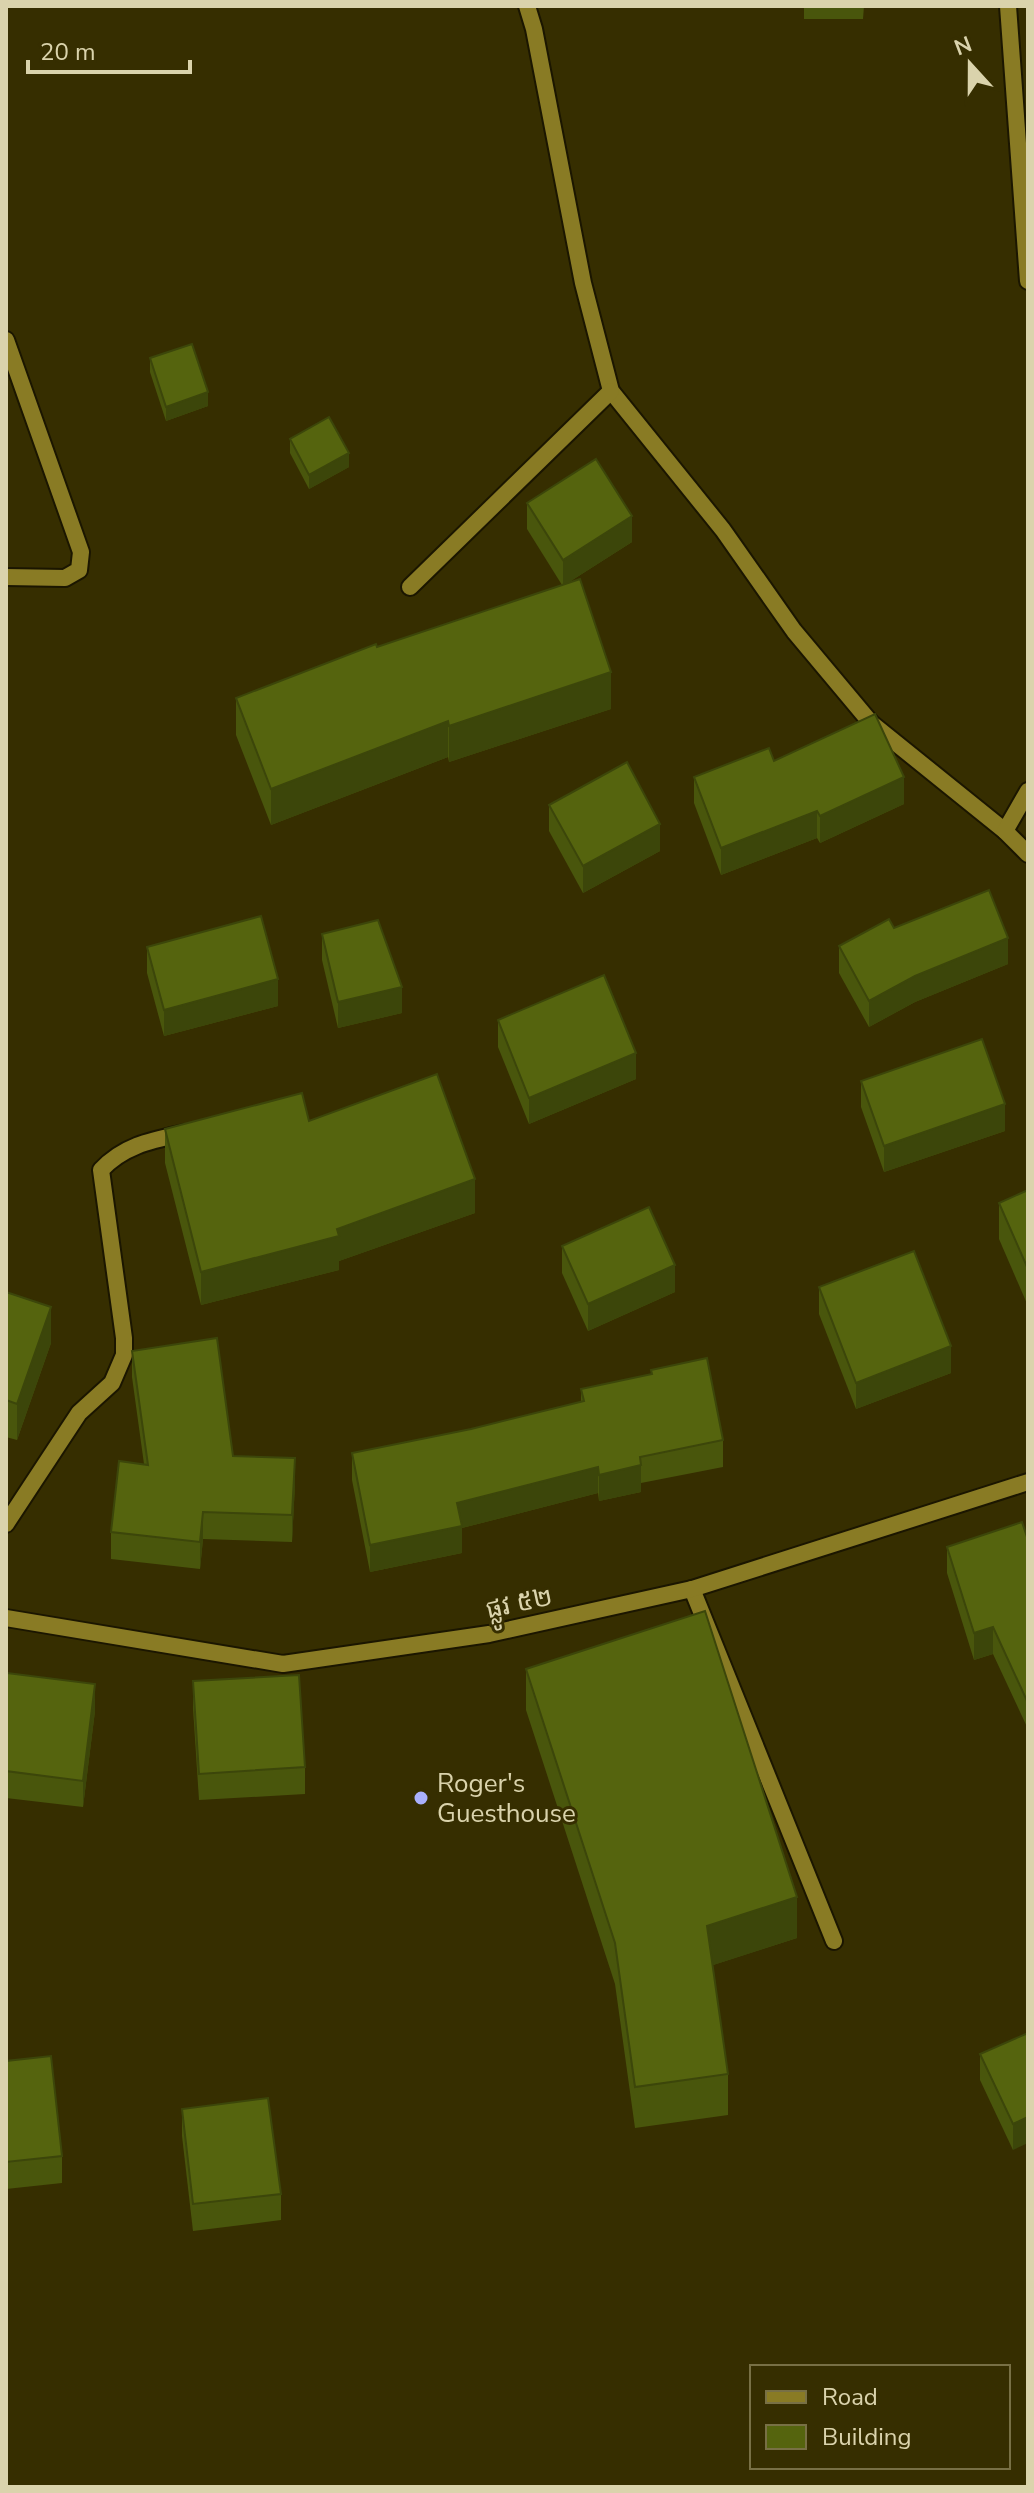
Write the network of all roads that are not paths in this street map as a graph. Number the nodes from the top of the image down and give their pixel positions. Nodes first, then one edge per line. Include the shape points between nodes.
1 (527, 6) edge
2 (1008, 6) edge
3 (1028, 281) edge
4 (6, 340) edge
5 (611, 391) junction
6 (6, 577) edge
7 (410, 587) dead end
8 (1028, 791) edge
9 (1005, 831) junction
10 (1028, 854) edge
11 (205, 1128) edge
12 (1028, 1482) edge
13 (6, 1524) edge
14 (692, 1589) junction
15 (6, 1618) edge
16 (834, 1941) dead end

1 - 5 street via 583,283
2 - 3 street
4 - 6 street via 81,552 79,570 65,578
5 - 7 street
5 - 9 street via 871,723
8 - 9 street
9 - 10 street
11 - 13 street via 135,1145 101,1170 124,1355 112,1383 79,1413
12 - 14 street, ផ្លូវ ៥២
14 - 15 street, ផ្លូវ ៥២ via 489,1634 283,1664
14 - 16 street

